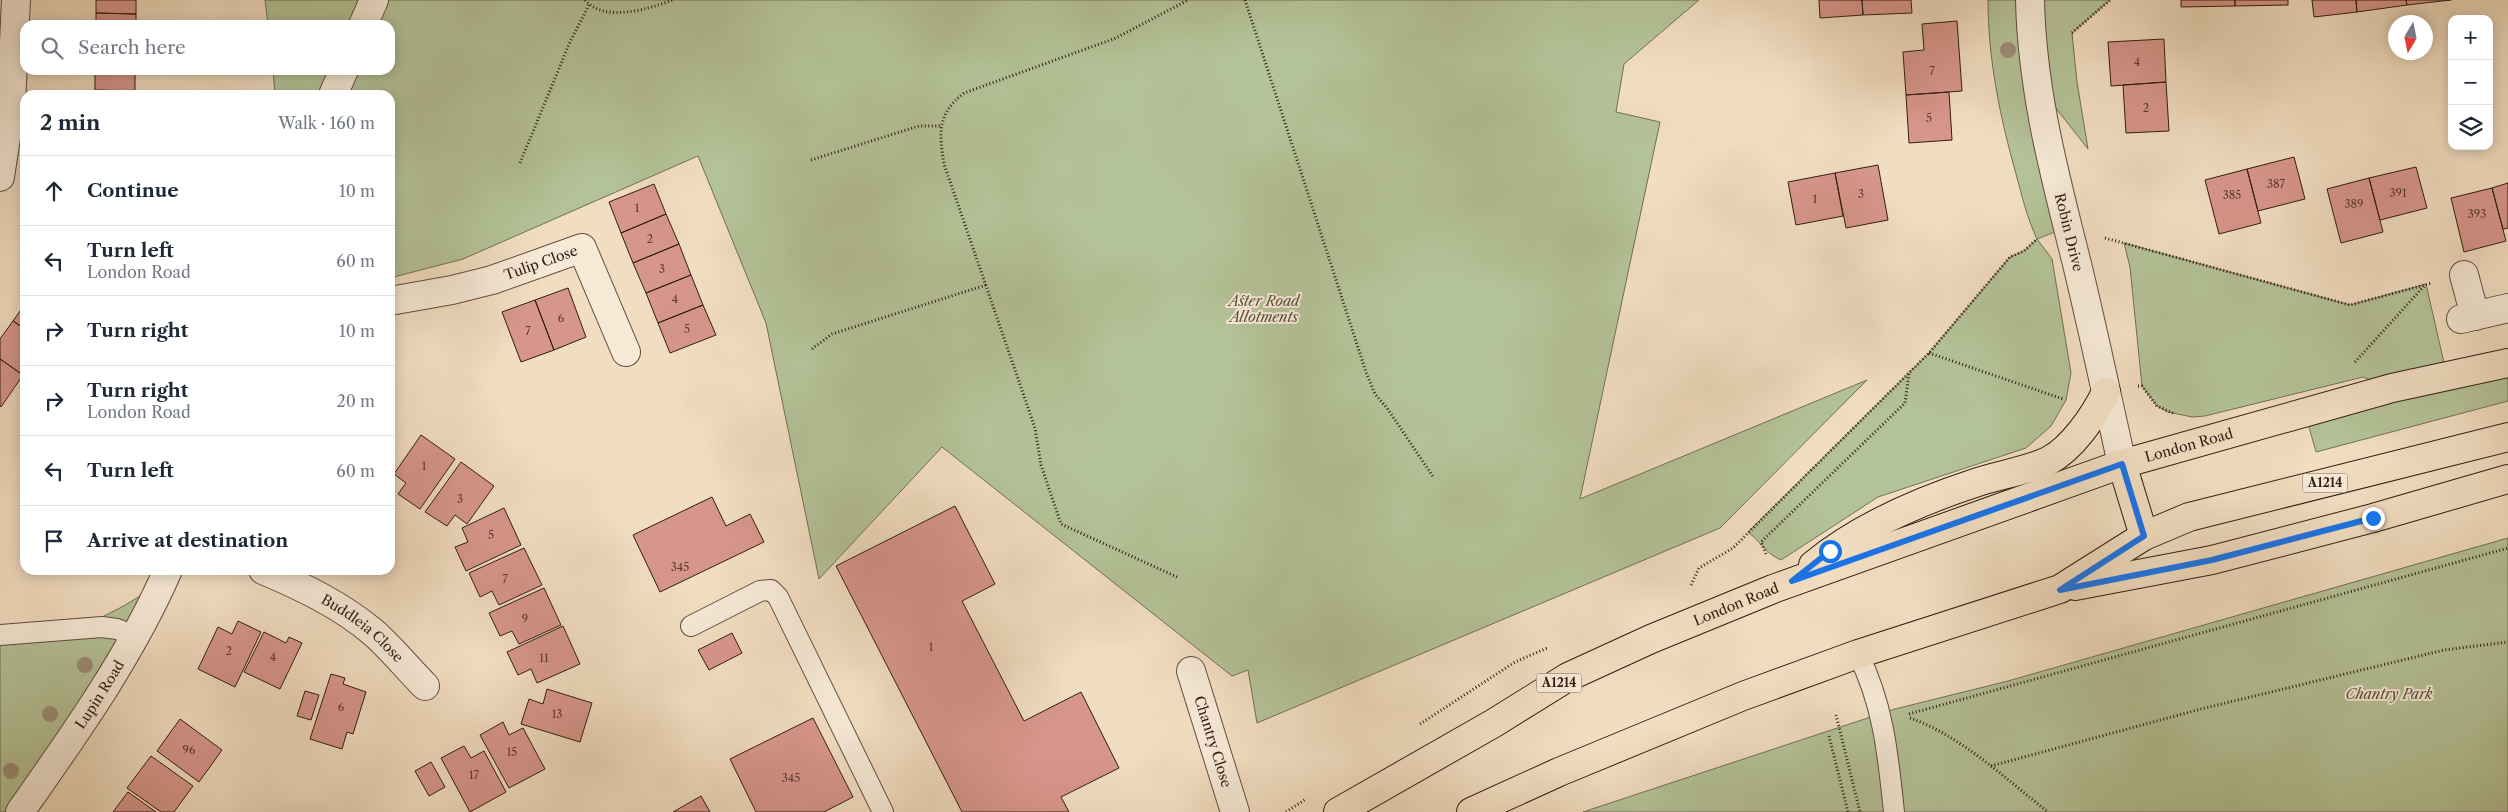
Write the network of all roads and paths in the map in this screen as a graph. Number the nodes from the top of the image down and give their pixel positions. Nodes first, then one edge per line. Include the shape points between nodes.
1 (16, 0) edge
2 (374, 0) edge
3 (585, 0) edge
4 (673, 0) edge
5 (1188, 0) edge
6 (1244, 0) edge
7 (2030, 0) edge
8 (2110, 0) edge
9 (589, 5) junction
10 (365, 20) edge
11 (2072, 33) dead end
12 (342, 75) edge
13 (335, 90) edge
14 (941, 126) junction
15 (810, 160) dead end
16 (520, 163) dead end
17 (0, 176) edge
18 (2068, 228) junction
19 (2037, 239) junction
20 (2042, 246) dead end
21 (2464, 275) joint
22 (2426, 284) junction
23 (986, 285) junction
24 (395, 300) edge
25 (2508, 308) edge
26 (812, 349) dead end
27 (626, 352) dead end
28 (1929, 352) junction
29 (2508, 363) edge
30 (2349, 368) dead end
31 (1909, 373) junction
32 (2106, 392) junction
33 (2068, 393) dead end
34 (2179, 415) dead end
35 (2508, 437) edge
36 (2122, 464) junction
37 (1434, 478) dead end
38 (2508, 479) edge
39 (2144, 536) junction
40 (2508, 548) edge
41 (1767, 554) dead end
42 (166, 575) edge
43 (274, 575) edge
44 (1177, 577) dead end
45 (1792, 581) junction
46 (1690, 586) dead end
47 (2060, 590) junction
48 (691, 626) dead end
49 (0, 635) edge
50 (135, 636) junction
51 (2508, 642) edge
52 (1551, 646) dead end
53 (1858, 654) junction
54 (1191, 672) dead end
55 (425, 686) dead end
56 (1836, 714) dead end
57 (1417, 726) dead end
58 (1829, 736) dead end
59 (1990, 766) junction
60 (1310, 796) dead end
61 (20, 812) edge
62 (883, 812) edge
63 (1235, 812) edge
64 (1286, 812) edge
65 (1338, 812) edge
66 (1471, 812) edge
67 (1848, 812) edge
68 (1860, 812) edge
69 (1894, 812) edge
70 (2048, 812) edge

1 - 17 street via 11,105
2 - 10 street
3 - 9 path
4 - 9 path via 621,12 604,11
5 - 14 path via 1116,38 964,94 953,102
6 - 37 path via 1366,372 1375,394
7 - 18 street, Robin Drive via 2036,83
8 - 11 path
9 - 16 path via 570,42
12 - 13 street
14 - 15 path via 919,126
14 - 23 path via 944,164
18 - 19 path
18 - 22 path via 2350,305
18 - 32 street, Robin Drive
19 - 20 path
19 - 28 path via 2024,251 2010,257
21 - 22 path
21 - 25 street via 2468,318
22 - 30 path
23 - 26 path via 832,334
23 - 44 path via 1035,428 1041,465 1061,524
24 - 27 street, Tulip Close via 492,280 582,248
28 - 31 path
28 - 33 path via 2065,402
29 - 36 main road, London Road / A1214 via 2392,388
31 - 41 path via 1905,403 1761,542
31 - 46 path via 1733,548 1699,568
32 - 34 path via 2142,386 2157,406
32 - 36 street, Robin Drive
32 - 45 main road via 2077,437 2049,461 1974,483 1872,525 1830,551
35 - 39 main road, A1214 via 2188,517
36 - 39 main road
36 - 45 main road, London Road / A1214
38 - 47 main road via 2212,560
39 - 47 main road, A1214
40 - 59 path via 1903,716 1936,729
42 - 50 street, Lupin Road
43 - 55 street, Buddleia Close via 319,595 374,633
45 - 65 main road, London Road / A1214 via 1651,638 1568,677
47 - 53 main road, A1214
48 - 62 lane via 760,591 771,590 778,597
49 - 50 lane via 102,627
50 - 61 street, Lupin Road via 110,680
51 - 59 path via 2444,650 2201,709
52 - 57 path via 1515,662
53 - 66 main road, A1214 via 1632,740
53 - 69 lane via 1869,676 1886,735
54 - 63 street, Chantry Close
56 - 68 path
58 - 67 path
59 - 70 path
60 - 64 path

